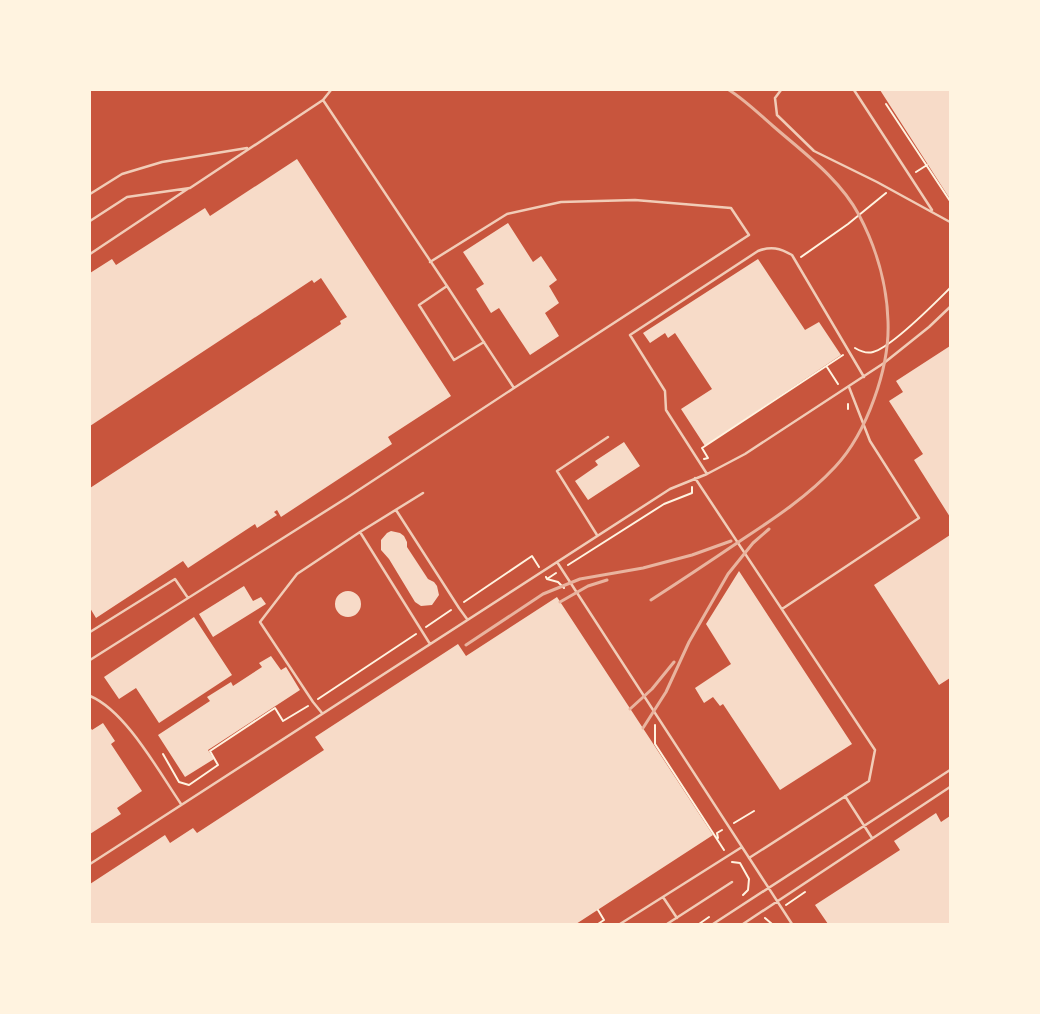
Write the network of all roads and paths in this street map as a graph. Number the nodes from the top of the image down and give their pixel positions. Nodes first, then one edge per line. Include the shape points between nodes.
1 (331, 90) edge
2 (782, 90) edge
3 (854, 90) edge
4 (323, 100) junction
5 (886, 104) dead end
6 (250, 148) junction
7 (926, 165) junction
8 (910, 176) junction
9 (190, 188) junction
10 (890, 190) junction
11 (90, 194) edge
12 (950, 201) edge
13 (933, 212) junction
14 (90, 221) edge
15 (950, 222) edge
16 (90, 254) edge
17 (800, 258) dead end
18 (430, 262) junction
19 (447, 286) junction
20 (950, 288) edge
21 (950, 307) edge
22 (484, 342) junction
23 (848, 352) junction
24 (864, 377) junction
25 (849, 387) junction
26 (514, 388) junction
27 (608, 437) dead end
28 (698, 460) junction
29 (707, 474) junction
30 (694, 479) junction
31 (424, 493) dead end
32 (396, 510) junction
33 (360, 532) junction
34 (597, 535) junction
35 (556, 562) junction
36 (562, 570) junction
37 (542, 571) junction
38 (547, 579) junction
39 (567, 591) dead end
40 (188, 598) junction
41 (458, 607) junction
42 (782, 609) junction
43 (467, 619) junction
44 (421, 630) junction
45 (90, 632) edge
46 (430, 644) junction
47 (90, 660) edge
48 (90, 696) edge
49 (313, 702) junction
50 (322, 713) junction
51 (655, 724) dead end
52 (163, 754) dead end
53 (950, 770) edge
54 (950, 787) edge
55 (845, 796) junction
56 (181, 804) junction
57 (864, 826) junction
58 (872, 838) junction
59 (742, 847) junction
60 (728, 856) junction
61 (749, 858) junction
62 (90, 864) edge
63 (732, 882) dead end
64 (769, 888) junction
65 (741, 896) dead end
66 (663, 897) junction
67 (777, 901) junction
68 (598, 910) dead end
69 (713, 915) dead end
70 (677, 918) junction
71 (598, 924) edge
72 (620, 924) edge
73 (668, 924) edge
74 (699, 924) edge
75 (714, 924) edge
76 (743, 924) edge
77 (792, 924) edge

1 - 4 lane
2 - 10 lane via 775,98 777,115 814,151
3 - 8 lane
4 - 6 lane
4 - 18 lane
5 - 7 path
6 - 9 lane
6 - 11 lane via 162,162 130,171
7 - 8 path
7 - 12 path
8 - 13 lane
9 - 14 lane via 127,197
9 - 16 lane
10 - 13 lane
10 - 17 path
13 - 15 lane
18 - 19 lane
18 - 26 lane via 507,214 561,202 635,200 731,208 749,235
19 - 22 lane
19 - 22 lane via 419,304 454,360
20 - 23 path via 886,345 872,352 863,352 853,346
21 - 24 lane
22 - 26 lane
23 - 24 lane
23 - 28 path via 702,448 708,458
23 - 28 lane via 792,255 776,248 758,251 630,334 665,391 666,410
24 - 25 lane
25 - 29 lane via 745,454
25 - 42 lane via 870,441 919,518
26 - 40 lane
27 - 34 lane via 557,471
28 - 29 lane
29 - 30 lane
30 - 34 lane via 670,488
30 - 36 path via 692,493 664,504
30 - 42 lane
31 - 32 lane
32 - 33 lane
32 - 41 lane
33 - 44 lane
33 - 49 lane via 297,574 260,622
34 - 35 lane
35 - 36 lane
35 - 37 lane
36 - 38 path
36 - 59 lane
37 - 38 path
37 - 41 path via 532,556
37 - 43 lane
38 - 39 path via 558,582
40 - 45 lane via 175,579
40 - 47 lane
41 - 43 lane
41 - 44 path
42 - 55 lane via 875,750 869,780
43 - 46 lane
44 - 46 lane
44 - 49 path
46 - 50 lane
48 - 56 lane via 129,728
49 - 50 lane
49 - 52 path via 283,721 275,708 210,751 218,765 189,785 179,782
50 - 56 lane
51 - 60 path via 655,744
53 - 57 lane
54 - 58 lane
55 - 57 lane
55 - 61 lane
56 - 62 lane
57 - 58 lane
57 - 64 lane
58 - 67 lane
59 - 60 lane
59 - 61 lane
60 - 65 path via 733,863 740,863 749,880 748,890
60 - 66 lane
61 - 64 lane
63 - 70 lane
64 - 67 lane
64 - 75 lane
66 - 70 lane
66 - 72 lane
67 - 76 lane
67 - 77 lane
68 - 71 path via 604,920
69 - 74 path
70 - 73 lane

